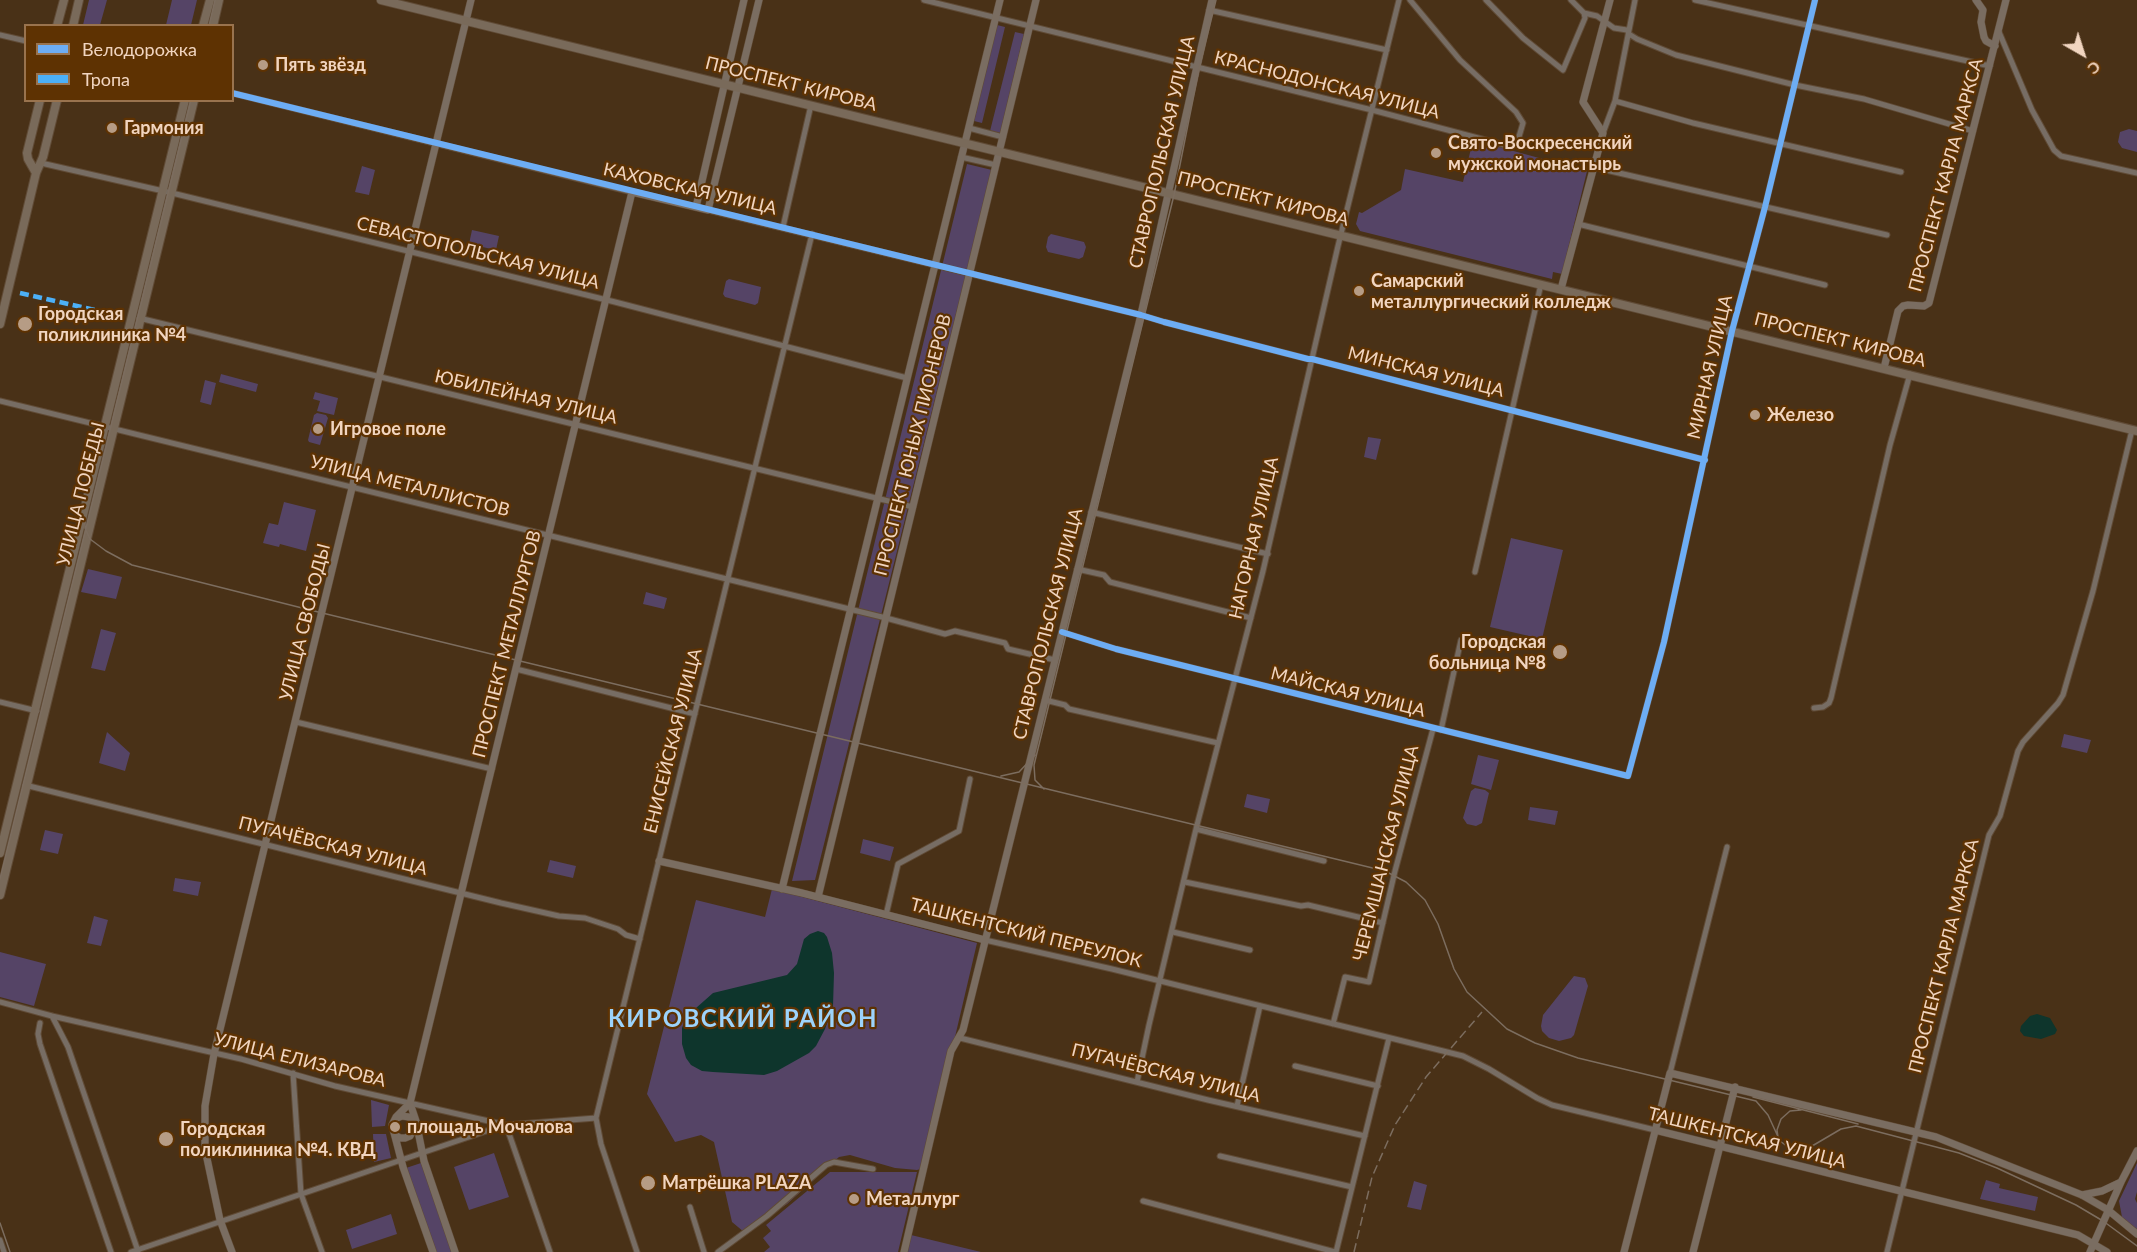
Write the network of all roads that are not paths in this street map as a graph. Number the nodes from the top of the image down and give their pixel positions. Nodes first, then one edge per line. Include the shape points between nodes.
1 (64, 0) edge
2 (79, 0) edge
3 (210, 0) edge
4 (219, 0) edge
5 (381, 0) edge
6 (471, 0) edge
7 (744, 0) edge
8 (759, 0) edge
9 (924, 0) edge
10 (1000, 0) edge
11 (1036, 0) edge
12 (1212, 0) edge
13 (1399, 0) edge
14 (1410, 0) edge
15 (1486, 0) edge
16 (1571, 0) edge
17 (1610, 0) edge
18 (1635, 0) edge
19 (1695, 0) edge
20 (1815, 0) edge
21 (1976, 0) edge
22 (2006, 0) edge
23 (1209, 10) junction
24 (1584, 13) junction
25 (996, 17) junction
26 (466, 21) junction
27 (1605, 22) junction
28 (58, 24) edge
29 (73, 24) edge
30 (204, 24) edge
31 (213, 24) edge
32 (1029, 26) junction
33 (1810, 26) junction
34 (1999, 32) junction
35 (1629, 34) junction
36 (0, 35) edge
37 (24, 41) edge
38 (1995, 46) junction
39 (1387, 50) junction
40 (1990, 66) junction
41 (1196, 68) junction
42 (724, 84) junction
43 (1795, 85) junction
44 (738, 88) junction
45 (234, 93) edge
46 (1615, 101) junction
47 (39, 102) edge
48 (56, 102) edge
49 (185, 102) edge
50 (194, 102) edge
51 (811, 105) junction
52 (1372, 110) junction
53 (969, 128) junction
54 (1973, 131) junction
55 (1603, 133) junction
56 (1003, 137) junction
57 (436, 143) junction
58 (965, 143) junction
59 (1780, 143) junction
60 (999, 152) junction
61 (961, 157) junction
62 (42, 160) junction
63 (30, 161) junction
64 (996, 165) junction
65 (1593, 166) junction
66 (1901, 172) dead end
67 (36, 173) junction
68 (2137, 173) edge
69 (632, 192) junction
70 (171, 193) junction
71 (1168, 193) junction
72 (696, 207) junction
73 (1765, 207) junction
74 (708, 210) junction
75 (1578, 224) junction
76 (783, 227) junction
77 (812, 234) junction
78 (1341, 236) junction
79 (1887, 236) dead end
80 (410, 252) junction
81 (935, 265) junction
82 (1749, 267) junction
83 (970, 273) junction
84 (1541, 284) junction
85 (1825, 285) dead end
86 (1561, 289) junction
87 (606, 300) junction
88 (1140, 315) junction
89 (131, 317) junction
90 (141, 319) junction
91 (0, 324) edge
92 (1732, 331) junction
93 (785, 345) junction
94 (1312, 358) junction
95 (1884, 368) junction
96 (1910, 374) junction
97 (380, 378) junction
98 (907, 378) junction
99 (0, 401) edge
100 (1512, 410) junction
101 (576, 424) junction
102 (110, 428) junction
103 (2134, 430) edge
104 (1704, 460) junction
105 (755, 468) junction
106 (353, 488) junction
107 (878, 498) junction
108 (913, 507) junction
109 (1091, 512) junction
110 (549, 536) junction
111 (1268, 554) junction
112 (1077, 569) junction
113 (1475, 572) dead end
114 (728, 579) junction
115 (850, 609) junction
116 (886, 618) junction
117 (1251, 618) junction
118 (1062, 632) junction
119 (1461, 640) dead end
120 (1055, 660) junction
121 (516, 669) junction
122 (1235, 679) junction
123 (1045, 700) junction
124 (0, 702) edge
125 (1814, 708) dead end
126 (35, 710) junction
127 (45, 712) junction
128 (694, 714) junction
129 (296, 722) junction
130 (1433, 729) junction
131 (1441, 730) junction
132 (1218, 743) junction
133 (492, 769) junction
134 (1628, 776) joint
135 (970, 779) dead end
136 (17, 784) junction
137 (27, 786) junction
138 (1196, 829) junction
139 (264, 844) junction
140 (1727, 847) dead end
141 (0, 853) edge
142 (659, 861) junction
143 (1324, 861) dead end
144 (1185, 882) junction
145 (782, 889) junction
146 (461, 893) junction
147 (0, 895) edge
148 (819, 897) junction
149 (886, 915) junction
150 (1383, 923) junction
151 (1173, 932) junction
152 (640, 939) junction
153 (985, 940) junction
154 (1250, 950) dead end
155 (1160, 981) junction
156 (0, 1002) edge
157 (1260, 1006) junction
158 (52, 1016) junction
159 (40, 1023) dead end
160 (1333, 1024) junction
161 (960, 1038) junction
162 (1388, 1038) junction
163 (214, 1054) junction
164 (1295, 1066) dead end
165 (293, 1073) junction
166 (1670, 1073) junction
167 (1137, 1082) junction
168 (1378, 1086) junction
169 (1735, 1087) junction
170 (410, 1103) junction
171 (1237, 1106) junction
172 (596, 1118) junction
173 (393, 1121) junction
174 (506, 1125) junction
175 (415, 1127) junction
176 (1655, 1130) junction
177 (392, 1131) junction
178 (1916, 1132) junction
179 (1365, 1136) junction
180 (1721, 1146) junction
181 (2137, 1151) edge
182 (422, 1154) junction
183 (1220, 1156) dead end
184 (401, 1160) junction
185 (873, 1168) dead end
186 (2121, 1182) junction
187 (1352, 1187) junction
188 (1901, 1192) junction
189 (301, 1194) junction
190 (2082, 1195) junction
191 (1143, 1201) dead end
192 (690, 1207) dead end
193 (2108, 1210) junction
194 (220, 1220) junction
195 (2137, 1234) edge
196 (0, 1240) edge
197 (2094, 1244) junction
198 (138, 1251) edge
199 (4, 1252) edge
200 (111, 1252) edge
201 (131, 1252) edge
202 (232, 1252) edge
203 (322, 1252) edge
204 (433, 1252) edge
205 (455, 1252) edge
206 (550, 1252) edge
207 (637, 1252) edge
208 (704, 1252) edge
209 (718, 1252) edge
210 (904, 1252) edge
211 (1336, 1252) edge
212 (1624, 1252) edge
213 (1693, 1252) edge
214 (1887, 1252) edge
215 (2090, 1252) edge
216 (2107, 1252) edge

1 - 28 main road
2 - 29 main road
3 - 30 main road
4 - 31 main road
5 - 26 main road, ПРОСПЕКТ КИРОВА
6 - 26 street, УЛИЦА СВОБОДЫ
7 - 42 street
8 - 44 street
9 - 25 street, КРАСНОДОНСКАЯ УЛИЦА
10 - 25 street, ПРОСПЕКТ ЮНЫХ ПИОНЕРОВ
11 - 32 street, ПРОСПЕКТ ЮНЫХ ПИОНЕРОВ
12 - 23 street, СТАВРОПОЛЬСКАЯ УЛИЦА
13 - 39 street, НАГОРНАЯ УЛИЦА
14 - 52 street, КРАСНОДОНСКАЯ УЛИЦА via 1460,60 1516,112 1523,123 1518,140 1512,147
15 - 24 street via 1523,39 1563,70
16 - 24 street
17 - 27 street
18 - 35 street
19 - 33 street
20 - 33 street, МИРНАЯ УЛИЦА
21 - 38 street via 1983,10 1983,37
22 - 34 street, ПРОСПЕКТ КАРЛА МАРКСА
23 - 39 street
23 - 41 street, СТАВРОПОЛЬСКАЯ УЛИЦА
24 - 27 street
25 - 32 street, КРАСНОДОНСКАЯ УЛИЦА
25 - 53 street, ПРОСПЕКТ ЮНЫХ ПИОНЕРОВ
26 - 42 main road, ПРОСПЕКТ КИРОВА
26 - 57 street, УЛИЦА СВОБОДЫ
27 - 35 street
27 - 55 street via 1582,102
32 - 41 street, КРАСНОДОНСКАЯ УЛИЦА
32 - 56 street, ПРОСПЕКТ ЮНЫХ ПИОНЕРОВ
33 - 40 street
33 - 43 street, МИРНАЯ УЛИЦА
34 - 38 street, ПРОСПЕКТ КАРЛА МАРКСА
34 - 68 street via 2032,110 2054,150 2061,156
35 - 43 street via 1676,55
35 - 46 street
36 - 37 street
38 - 40 street, ПРОСПЕКТ КАРЛА МАРКСА
39 - 52 street, НАГОРНАЯ УЛИЦА
40 - 54 street, ПРОСПЕКТ КАРЛА МАРКСА
41 - 52 street, КРАСНОДОНСКАЯ УЛИЦА
41 - 71 street, СТАВРОПОЛЬСКАЯ УЛИЦА
42 - 44 main road, ПРОСПЕКТ КИРОВА
42 - 72 street
43 - 54 street via 1864,99
43 - 59 street, МИРНАЯ УЛИЦА
44 - 51 main road, ПРОСПЕКТ КИРОВА
44 - 74 street
45 - 57 street, КАХОВСКАЯ УЛИЦА
46 - 55 street
46 - 59 street
47 - 63 main road via 27,153
48 - 62 main road
49 - 70 main road, УЛИЦА ПОБЕДЫ
50 - 70 main road, УЛИЦА ПОБЕДЫ
51 - 58 main road, ПРОСПЕКТ КИРОВА
51 - 76 street
52 - 78 street, НАГОРНАЯ УЛИЦА
53 - 56 street
53 - 58 street, ПРОСПЕКТ ЮНЫХ ПИОНЕРОВ
54 - 95 street, ПРОСПЕКТ КАРЛА МАРКСА via 1929,303 1903,306 1898,311
55 - 65 street
56 - 60 street, ПРОСПЕКТ ЮНЫХ ПИОНЕРОВ
57 - 69 street, КАХОВСКАЯ УЛИЦА
57 - 80 street, УЛИЦА СВОБОДЫ
58 - 60 main road, ПРОСПЕКТ КИРОВА
58 - 61 street, ПРОСПЕКТ ЮНЫХ ПИОНЕРОВ
59 - 66 street
59 - 73 street, МИРНАЯ УЛИЦА
60 - 64 street, ПРОСПЕКТ ЮНЫХ ПИОНЕРОВ
60 - 71 main road, ПРОСПЕКТ КИРОВА
61 - 64 street
61 - 81 street, ПРОСПЕКТ ЮНЫХ ПИОНЕРОВ
62 - 63 main road
62 - 67 main road
62 - 70 street, СЕВАСТОПОЛЬСКАЯ УЛИЦА
63 - 67 main road
64 - 83 street, ПРОСПЕКТ ЮНЫХ ПИОНЕРОВ
65 - 73 street
65 - 75 street
67 - 91 main road
69 - 72 street, КАХОВСКАЯ УЛИЦА
69 - 87 street, ПРОСПЕКТ МЕТАЛЛУРГОВ
70 - 80 street, СЕВАСТОПОЛЬСКАЯ УЛИЦА
70 - 89 main road, УЛИЦА ПОБЕДЫ
70 - 90 main road, УЛИЦА ПОБЕДЫ
71 - 78 main road, ПРОСПЕКТ КИРОВА
71 - 88 street, СТАВРОПОЛЬСКАЯ УЛИЦА
72 - 74 street, КАХОВСКАЯ УЛИЦА
73 - 79 street
73 - 82 street, МИРНАЯ УЛИЦА
74 - 76 street, КАХОВСКАЯ УЛИЦА
75 - 82 street
75 - 86 street
76 - 77 street, КАХОВСКАЯ УЛИЦА
77 - 81 street, КАХОВСКАЯ УЛИЦА
77 - 93 street, ЕНИСЕЙСКАЯ УЛИЦА
78 - 84 main road, ПРОСПЕКТ КИРОВА
78 - 94 street, НАГОРНАЯ УЛИЦА
80 - 87 street, СЕВАСТОПОЛЬСКАЯ УЛИЦА
80 - 97 street, УЛИЦА СВОБОДЫ
81 - 83 street, КАХОВСКАЯ УЛИЦА
81 - 98 street, ПРОСПЕКТ ЮНЫХ ПИОНЕРОВ
82 - 85 street
82 - 92 street, МИРНАЯ УЛИЦА
83 - 88 street, КАХОВСКАЯ УЛИЦА
83 - 108 street, ПРОСПЕКТ ЮНЫХ ПИОНЕРОВ
84 - 86 main road, ПРОСПЕКТ КИРОВА
84 - 100 street
86 - 92 main road, ПРОСПЕКТ КИРОВА
87 - 93 street, СЕВАСТОПОЛЬСКАЯ УЛИЦА
87 - 101 street, ПРОСПЕКТ МЕТАЛЛУРГОВ
88 - 94 street, МИНСКАЯ УЛИЦА
88 - 109 street, СТАВРОПОЛЬСКАЯ УЛИЦА
89 - 90 street, ЮБИЛЕЙНАЯ УЛИЦА
89 - 102 main road, УЛИЦА ПОБЕДЫ
90 - 97 street, ЮБИЛЕЙНАЯ УЛИЦА
90 - 102 main road, УЛИЦА ПОБЕДЫ
92 - 95 main road, ПРОСПЕКТ КИРОВА
92 - 104 street, МИРНАЯ УЛИЦА
93 - 98 street, СЕВАСТОПОЛЬСКАЯ УЛИЦА
93 - 105 street, ЕНИСЕЙСКАЯ УЛИЦА
94 - 100 street, МИНСКАЯ УЛИЦА
94 - 111 street, НАГОРНАЯ УЛИЦА
95 - 96 main road, ПРОСПЕКТ КИРОВА
96 - 103 main road, ПРОСПЕКТ КИРОВА
96 - 125 street via 1831,698 1823,708
97 - 101 street, ЮБИЛЕЙНАЯ УЛИЦА
97 - 106 street, УЛИЦА СВОБОДЫ
98 - 107 street, ПРОСПЕКТ ЮНЫХ ПИОНЕРОВ
99 - 102 street, УЛИЦА МЕТАЛЛИСТОВ
100 - 104 street, МИНСКАЯ УЛИЦА
100 - 113 street
101 - 105 street, ЮБИЛЕЙНАЯ УЛИЦА
101 - 110 street, ПРОСПЕКТ МЕТАЛЛУРГОВ
102 - 106 street, УЛИЦА МЕТАЛЛИСТОВ
102 - 126 main road, УЛИЦА ПОБЕДЫ
102 - 127 main road, УЛИЦА ПОБЕДЫ
103 - 178 street, ПРОСПЕКТ КАРЛА МАРКСА via 2063,695 2018,751 2000,816 1989,836
104 - 134 street, МИРНАЯ УЛИЦА via 1664,642
105 - 107 street, ЮБИЛЕЙНАЯ УЛИЦА
105 - 114 street, ЕНИСЕЙСКАЯ УЛИЦА
106 - 110 street, УЛИЦА МЕТАЛЛИСТОВ
106 - 129 street, УЛИЦА СВОБОДЫ
107 - 108 street, ЮБИЛЕЙНАЯ УЛИЦА
107 - 115 street, ПРОСПЕКТ ЮНЫХ ПИОНЕРОВ
108 - 116 street, ПРОСПЕКТ ЮНЫХ ПИОНЕРОВ
109 - 111 street
109 - 112 street, СТАВРОПОЛЬСКАЯ УЛИЦА
110 - 114 street, УЛИЦА МЕТАЛЛИСТОВ
110 - 121 street, ПРОСПЕКТ МЕТАЛЛУРГОВ
111 - 117 street, НАГОРНАЯ УЛИЦА
112 - 117 street via 1104,575 1110,582
112 - 118 street, СТАВРОПОЛЬСКАЯ УЛИЦА
114 - 115 street, УЛИЦА МЕТАЛЛИСТОВ
114 - 128 street, ЕНИСЕЙСКАЯ УЛИЦА
115 - 116 street, УЛИЦА МЕТАЛЛИСТОВ
115 - 145 street, ПРОСПЕКТ ЮНЫХ ПИОНЕРОВ
116 - 120 street, УЛИЦА МЕТАЛЛИСТОВ via 945,634 955,631 1005,643 1008,649
116 - 148 street, ПРОСПЕКТ ЮНЫХ ПИОНЕРОВ
117 - 122 street, НАГОРНАЯ УЛИЦА
118 - 120 street, СТАВРОПОЛЬСКАЯ УЛИЦА
118 - 122 street, МАЙСКАЯ УЛИЦА
119 - 131 street, ЧЕРЕМШАНСКАЯ УЛИЦА
120 - 123 street, СТАВРОПОЛЬСКАЯ УЛИЦА
121 - 128 street
121 - 133 street, ПРОСПЕКТ МЕТАЛЛУРГОВ
122 - 130 street, МАЙСКАЯ УЛИЦА
122 - 132 street, НАГОРНАЯ УЛИЦА
123 - 132 street
123 - 153 street, СТАВРОПОЛЬСКАЯ УЛИЦА
124 - 126 street
126 - 127 street
126 - 136 main road, УЛИЦА ПОБЕДЫ
127 - 137 main road, УЛИЦА ПОБЕДЫ
128 - 142 street, ЕНИСЕЙСКАЯ УЛИЦА
129 - 133 street
129 - 139 street, УЛИЦА СВОБОДЫ
130 - 131 street, МАЙСКАЯ УЛИЦА
130 - 150 street, ЧЕРЕМШАНСКАЯ УЛИЦА
131 - 134 street, МАЙСКАЯ УЛИЦА
132 - 138 street, НАГОРНАЯ УЛИЦА
133 - 146 street, ПРОСПЕКТ МЕТАЛЛУРГОВ
135 - 149 street via 959,831 898,864
136 - 137 street, ПУГАЧЁВСКАЯ УЛИЦА
136 - 141 main road, УЛИЦА ПОБЕДЫ
137 - 139 street, ПУГАЧЁВСКАЯ УЛИЦА
137 - 147 main road, УЛИЦА ПОБЕДЫ
138 - 143 street
138 - 144 street, НАГОРНАЯ УЛИЦА
139 - 146 street, ПУГАЧЁВСКАЯ УЛИЦА
139 - 163 street, УЛИЦА СВОБОДЫ
140 - 166 street
142 - 145 street, ТАШКЕНТСКИЙ ПЕРЕУЛОК
142 - 152 street, ЕНИСЕЙСКАЯ УЛИЦА
144 - 150 street
144 - 151 street, НАГОРНАЯ УЛИЦА
145 - 148 street, ТАШКЕНТСКИЙ ПЕРЕУЛОК
146 - 152 street, ПУГАЧЁВСКАЯ УЛИЦА via 559,916 585,918
146 - 170 street, ПРОСПЕКТ МЕТАЛЛУРГОВ
148 - 149 street, ТАШКЕНТСКИЙ ПЕРЕУЛОК
149 - 153 street, ТАШКЕНТСКИЙ ПЕРЕУЛОК
150 - 160 street, ЧЕРЕМШАНСКАЯ УЛИЦА via 1369,982 1345,977
151 - 154 street
151 - 155 street, НАГОРНАЯ УЛИЦА
152 - 172 street, ЕНИСЕЙСКАЯ УЛИЦА
153 - 155 street, ТАШКЕНТСКИЙ ПЕРЕУЛОК
153 - 161 street, СТАВРОПОЛЬСКАЯ УЛИЦА
155 - 157 street, ТАШКЕНТСКИЙ ПЕРЕУЛОК
155 - 167 street, НАГОРНАЯ УЛИЦА
156 - 158 street, УЛИЦА ЕЛИЗАРОВА
157 - 160 street, ТАШКЕНТСКИЙ ПЕРЕУЛОК
157 - 171 street
158 - 163 street, УЛИЦА ЕЛИЗАРОВА
158 - 198 street via 68,1047
159 - 200 street via 40,1044
160 - 162 street, ТАШКЕНТСКИЙ ПЕРЕУЛОК
161 - 167 street, ПУГАЧЁВСКАЯ УЛИЦА
161 - 210 street, СТАВРОПОЛЬСКАЯ УЛИЦА via 951,1051
162 - 168 street
162 - 176 street, ТАШКЕНТСКАЯ УЛИЦА via 1463,1056 1552,1105
163 - 165 street, УЛИЦА ЕЛИЗАРОВА
163 - 194 street, УЛИЦА СВОБОДЫ via 204,1125 210,1179
164 - 168 street
165 - 170 street, УЛИЦА ЕЛИЗАРОВА
165 - 189 street
166 - 169 street
166 - 176 street
167 - 171 street, ПУГАЧЁВСКАЯ УЛИЦА
168 - 179 street
169 - 178 street
169 - 180 street
170 - 173 street, ПРОСПЕКТ МЕТАЛЛУРГОВ
170 - 174 street, УЛИЦА ЕЛИЗАРОВА
170 - 175 street
171 - 179 street, ПУГАЧЁВСКАЯ УЛИЦА
172 - 174 street, УЛИЦА ЕЛИЗАРОВА
172 - 207 street, ЕНИСЕЙСКАЯ УЛИЦА
173 - 175 street via 406,1116
173 - 177 street
174 - 182 street
174 - 206 street
175 - 177 street via 403,1139
175 - 182 street
176 - 180 street, ТАШКЕНТСКАЯ УЛИЦА
176 - 212 street
177 - 184 street
178 - 188 street, ПРОСПЕКТ КАРЛА МАРКСА
178 - 190 street
179 - 187 street
180 - 188 street, ТАШКЕНТСКАЯ УЛИЦА
180 - 213 street
181 - 186 street
182 - 184 street
182 - 205 street
183 - 187 street
184 - 189 street
184 - 204 street
185 - 209 street via 834,1162 826,1165
186 - 190 street
186 - 193 street
187 - 211 street
188 - 197 street, ТАШКЕНТСКАЯ УЛИЦА via 2078,1235
188 - 214 street, ПРОСПЕКТ КАРЛА МАРКСА
189 - 194 street
189 - 203 street
190 - 193 street
191 - 211 street
192 - 208 street
193 - 195 street
193 - 197 street
194 - 198 street
194 - 202 street, УЛИЦА СВОБОДЫ
196 - 199 street
197 - 215 street
197 - 216 street, ТАШКЕНТСКАЯ УЛИЦА
198 - 201 street

